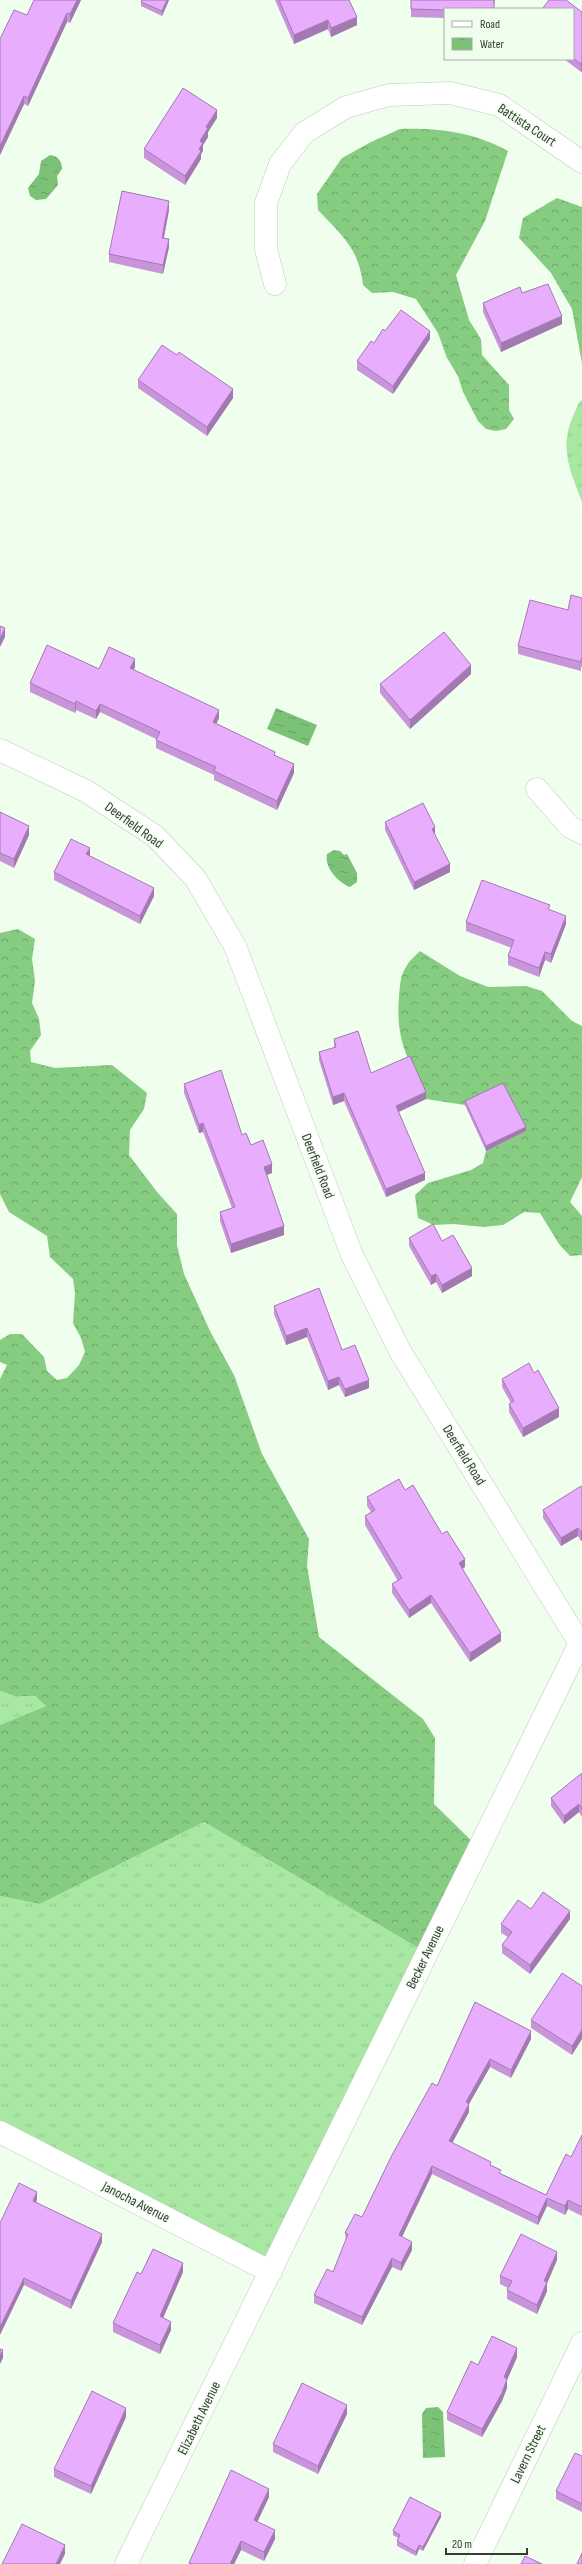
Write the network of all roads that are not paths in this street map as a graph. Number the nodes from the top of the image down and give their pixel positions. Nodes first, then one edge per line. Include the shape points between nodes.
1 (582, 162) edge
2 (275, 284) dead end
3 (0, 750) edge
4 (537, 789) dead end
5 (582, 833) edge
6 (581, 1645) edge
7 (0, 2132) edge
8 (271, 2272) junction
9 (582, 2343) edge
10 (126, 2564) edge
11 (475, 2564) edge

1 - 2 street, Battista Court via 499,105 450,93 390,95 346,107 304,133 280,164 266,203 266,249
3 - 6 street, Deerfield Road via 86,791 155,836 195,878 235,946 352,1256 400,1351
4 - 5 street via 570,827
6 - 8 street, Becker Avenue
7 - 8 street, Janocha Avenue
8 - 10 street, Elizabeth Avenue
9 - 11 street, Lavern Street

